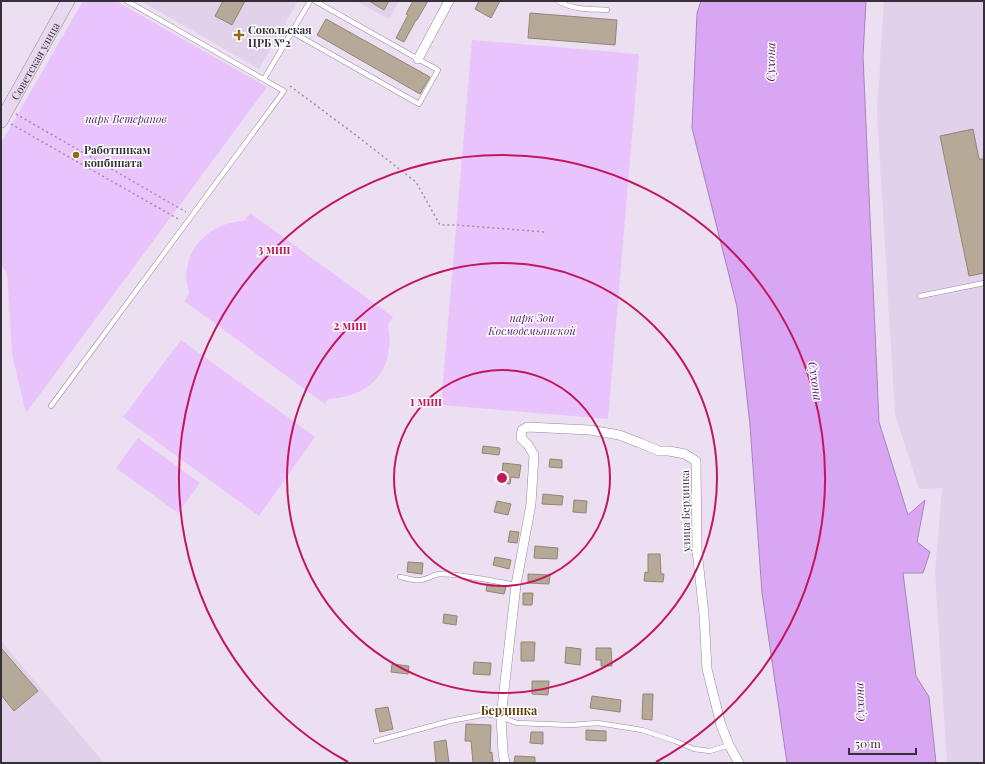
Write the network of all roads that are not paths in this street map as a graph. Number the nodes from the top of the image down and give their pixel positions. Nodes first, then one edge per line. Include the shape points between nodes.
1 (68, 1) edge
2 (128, 1) edge
3 (310, 1) edge
4 (316, 1) edge
5 (450, 1) edge
6 (558, 1) edge
7 (607, 10) dead end
8 (292, 32) junction
9 (418, 59) junction
10 (264, 79) junction
11 (4, 116) edge
12 (984, 283) edge
13 (920, 296) dead end
14 (51, 406) dead end
15 (400, 577) dead end
16 (516, 585) junction
17 (501, 716) junction
18 (376, 741) dead end
19 (729, 745) junction
20 (505, 763) edge
21 (739, 763) edge

1 - 11 main road, Советская улица
2 - 10 lane
3 - 8 lane
4 - 9 lane
5 - 9 street
6 - 7 lane via 576,8
8 - 9 lane via 419,104 438,70
8 - 10 lane
10 - 14 lane via 284,91
12 - 13 lane
15 - 16 lane via 420,580 440,574
16 - 17 street, улица Бердинка
16 - 19 street, улица Бердинка via 531,504 534,455 521,438 522,430 527,427 590,430 618,435 659,451 685,454 696,460 697,550 707,669 721,725
17 - 18 lane via 487,714 450,721
17 - 19 lane via 517,723 598,723 642,730 694,749 710,751
17 - 20 street, улица Бердинка
19 - 21 street, улица Бердинка

